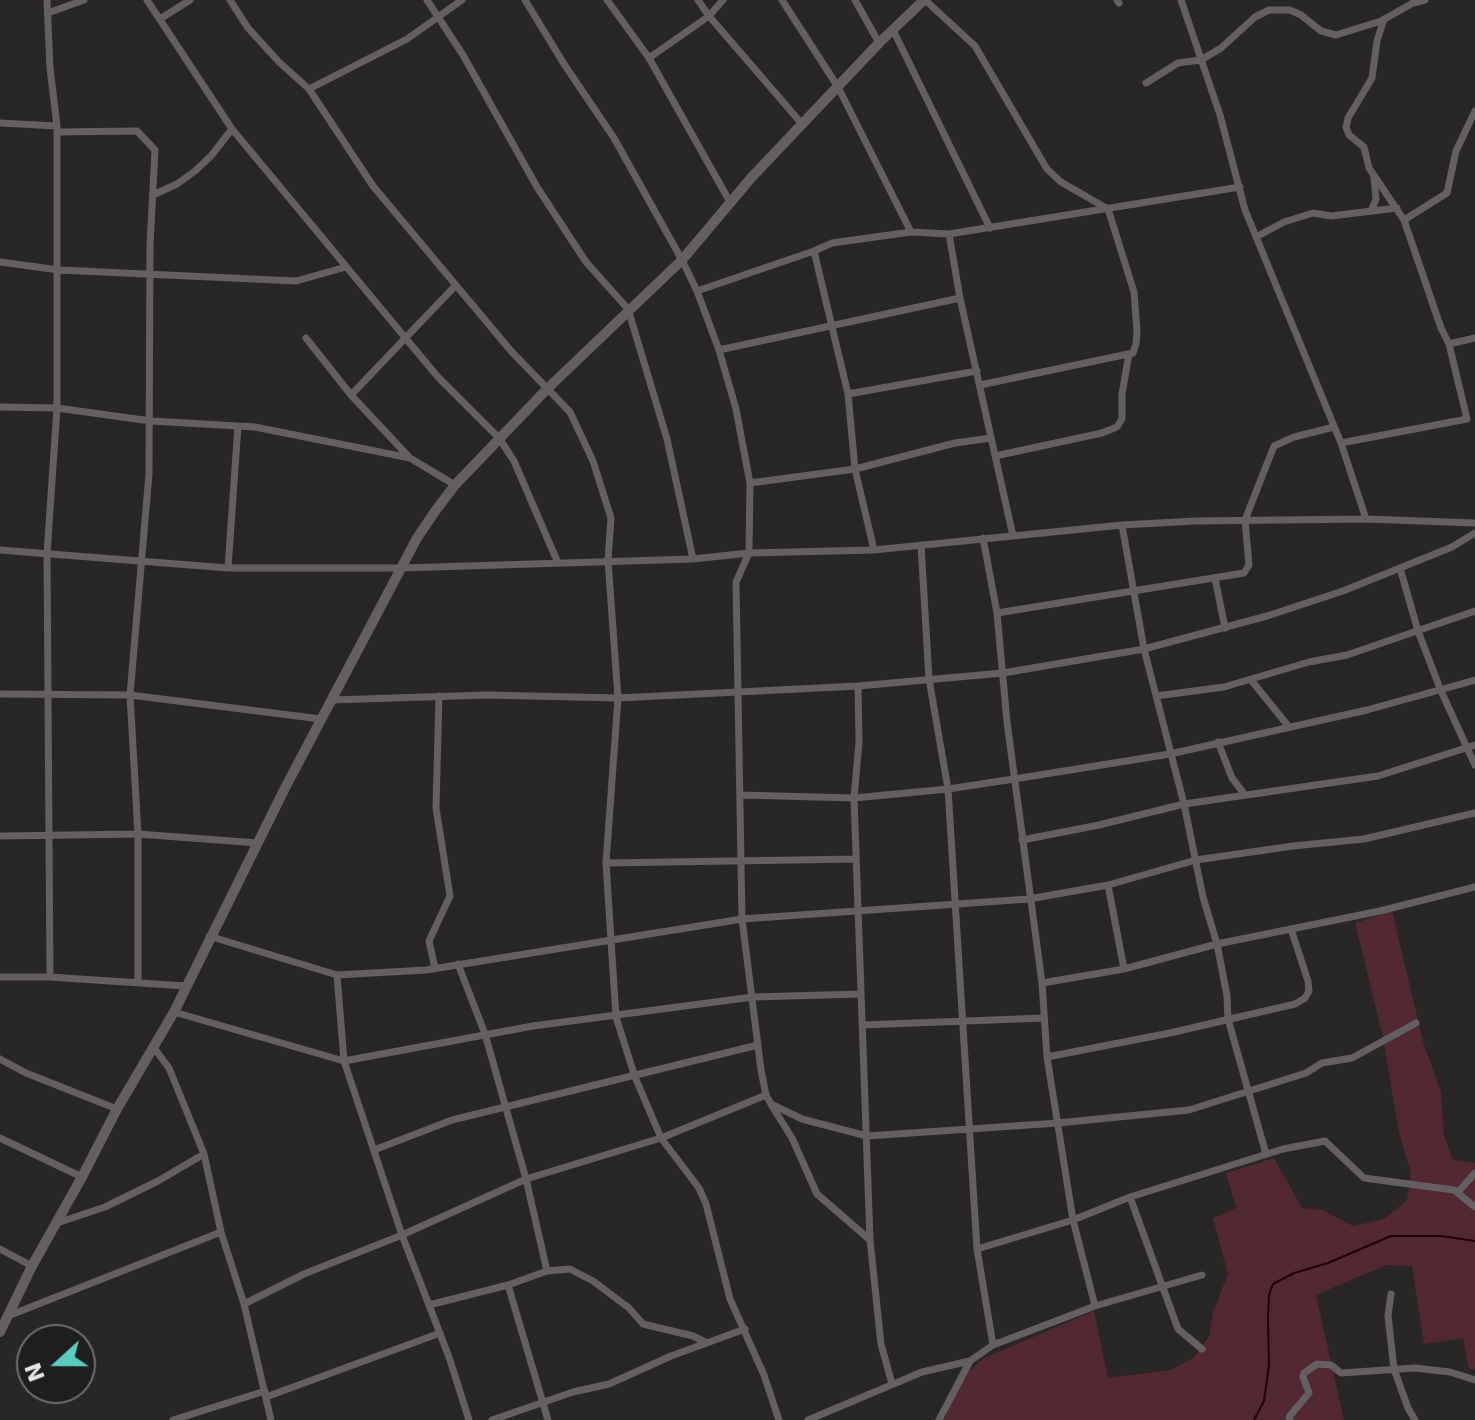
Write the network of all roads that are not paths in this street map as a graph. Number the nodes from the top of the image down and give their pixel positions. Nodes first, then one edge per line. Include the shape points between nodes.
1 (47, 0) edge
2 (84, 0) edge
3 (147, 0) edge
4 (190, 0) edge
5 (230, 0) edge
6 (427, 0) edge
7 (462, 0) edge
8 (525, 0) edge
9 (607, 0) edge
10 (698, 0) edge
11 (723, 0) edge
12 (782, 0) edge
13 (855, 0) edge
14 (924, 0) edge
15 (1181, 0) edge
16 (1425, 0) edge
17 (48, 13) junction
18 (709, 16) junction
19 (160, 19) junction
20 (437, 19) junction
21 (1384, 19) junction
22 (893, 30) junction
23 (879, 43) junction
24 (649, 58) junction
25 (1201, 60) junction
26 (1146, 83) dead end
27 (838, 87) junction
28 (309, 89) junction
29 (1475, 111) edge
30 (0, 123) edge
31 (802, 124) junction
32 (57, 129) junction
33 (232, 129) junction
34 (1374, 175) junction
35 (1240, 187) junction
36 (153, 195) junction
37 (730, 202) junction
38 (1397, 208) junction
39 (1108, 209) junction
40 (1371, 211) junction
41 (1404, 220) junction
42 (990, 228) junction
43 (911, 232) junction
44 (949, 234) junction
45 (1256, 237) junction
46 (814, 251) junction
47 (682, 260) junction
48 (0, 262) edge
49 (346, 267) junction
50 (59, 270) junction
51 (150, 273) junction
52 (456, 285) junction
53 (697, 291) junction
54 (960, 298) junction
55 (628, 309) junction
56 (831, 326) junction
57 (306, 338) dead end
58 (1475, 338) edge
59 (406, 340) junction
60 (1449, 344) junction
61 (719, 350) junction
62 (1129, 354) junction
63 (977, 371) junction
64 (980, 385) junction
65 (547, 389) junction
66 (848, 394) junction
67 (351, 395) junction
68 (0, 407) edge
69 (57, 408) junction
70 (151, 421) junction
71 (1471, 421) edge
72 (238, 426) junction
73 (1334, 427) junction
74 (499, 438) junction
75 (991, 438) junction
76 (1341, 443) junction
77 (995, 456) junction
78 (410, 458) junction
79 (855, 469) junction
80 (750, 483) junction
81 (455, 485) junction
82 (1366, 519) junction
83 (1245, 520) junction
84 (1475, 523) edge
85 (1122, 525) junction
86 (1475, 533) edge
87 (1013, 536) junction
88 (983, 538) junction
89 (921, 545) junction
90 (0, 550) edge
91 (874, 550) junction
92 (749, 553) junction
93 (47, 554) junction
94 (693, 559) junction
95 (608, 560) junction
96 (141, 562) junction
97 (558, 563) junction
98 (228, 568) junction
99 (402, 568) junction
100 (1400, 568) junction
101 (1215, 578) junction
102 (1133, 590) junction
103 (1475, 611) edge
104 (997, 613) junction
105 (1225, 628) junction
106 (1418, 631) junction
107 (1144, 649) junction
108 (1003, 673) junction
109 (929, 679) junction
110 (1251, 680) junction
111 (1475, 680) edge
112 (858, 686) junction
113 (738, 691) junction
114 (1441, 691) junction
115 (47, 693) junction
116 (0, 694) edge
117 (130, 695) junction
118 (439, 696) junction
119 (1156, 696) junction
120 (618, 698) junction
121 (331, 700) junction
122 (321, 719) junction
123 (1289, 727) junction
124 (1218, 742) junction
125 (1471, 746) edge
126 (1170, 754) junction
127 (1475, 765) edge
128 (1014, 779) junction
129 (948, 789) junction
130 (740, 795) junction
131 (1245, 795) junction
132 (854, 798) junction
133 (1184, 804) junction
134 (1475, 813) edge
135 (138, 834) junction
136 (0, 836) edge
137 (48, 836) junction
138 (1022, 840) junction
139 (258, 843) junction
140 (856, 859) junction
141 (741, 860) junction
142 (1196, 860) junction
143 (606, 863) junction
144 (1108, 885) junction
145 (1475, 887) edge
146 (1029, 899) junction
147 (955, 906) junction
148 (859, 910) junction
149 (742, 919) junction
150 (1291, 929) junction
151 (209, 936) junction
152 (611, 941) junction
153 (1217, 944) junction
154 (458, 964) junction
155 (435, 968) junction
156 (1124, 969) junction
157 (337, 975) junction
158 (0, 977) edge
159 (50, 977) junction
160 (138, 982) junction
161 (1042, 983) junction
162 (185, 986) junction
163 (861, 994) junction
164 (753, 997) junction
165 (174, 1012) junction
166 (616, 1017) junction
167 (1044, 1018) junction
168 (1228, 1019) junction
169 (964, 1020) junction
170 (1416, 1023) dead end
171 (862, 1025) junction
172 (485, 1034) junction
173 (758, 1045) junction
174 (154, 1048) junction
175 (1047, 1057) junction
176 (0, 1059) edge
177 (344, 1061) junction
178 (635, 1077) junction
179 (1249, 1091) junction
180 (766, 1095) junction
181 (771, 1104) junction
182 (504, 1108) junction
183 (117, 1109) junction
184 (1058, 1123) junction
185 (967, 1128) junction
186 (867, 1136) junction
187 (0, 1138) edge
188 (661, 1138) junction
189 (374, 1150) junction
190 (204, 1154) junction
191 (1266, 1154) junction
192 (1475, 1173) edge
193 (82, 1177) junction
194 (526, 1179) junction
195 (1459, 1191) junction
196 (1130, 1197) junction
197 (1475, 1207) edge
198 (1073, 1220) junction
199 (55, 1224) junction
200 (221, 1232) junction
201 (402, 1235) junction
202 (870, 1240) junction
203 (0, 1249) edge
204 (977, 1249) junction
205 (32, 1266) junction
206 (547, 1271) junction
207 (1202, 1275) dead end
208 (508, 1285) junction
209 (1162, 1285) junction
210 (1391, 1294) dead end
211 (244, 1304) junction
212 (429, 1305) junction
213 (1095, 1306) junction
214 (7, 1317) junction
215 (745, 1329) junction
216 (0, 1332) edge
217 (440, 1333) junction
218 (705, 1342) junction
219 (993, 1345) junction
220 (1202, 1349) dead end
221 (970, 1361) junction
222 (1394, 1369) junction
223 (1475, 1380) edge
224 (892, 1384) junction
225 (266, 1394) junction
226 (543, 1404) junction
227 (192, 1417) edge
228 (173, 1420) edge
229 (271, 1420) edge
230 (469, 1420) edge
231 (492, 1420) edge
232 (548, 1420) edge
233 (779, 1420) edge
234 (808, 1420) edge
235 (939, 1420) edge
236 (1290, 1420) edge
237 (1415, 1420) edge

1 - 17 street
2 - 17 street
3 - 19 street
4 - 19 street
5 - 28 street via 248,28
6 - 20 street
7 - 20 street
8 - 47 street via 614,138
9 - 24 street
10 - 18 street
11 - 18 street
12 - 27 street
13 - 23 street
14 - 22 street
14 - 39 street via 975,46 1047,169
15 - 25 street
16 - 21 street
17 - 32 street
18 - 24 street
18 - 31 street
19 - 33 street
20 - 28 street
20 - 55 street via 586,262
21 - 25 street via 1327,34 1290,10 1269,10
21 - 34 street via 1372,78 1346,127 1364,147
22 - 23 street
22 - 42 street
23 - 27 street
24 - 37 street
25 - 26 street via 1178,63
25 - 35 street
27 - 31 street
27 - 43 street
28 - 52 street via 373,186
29 - 41 street via 1456,151 1447,193
30 - 32 street
31 - 37 street
32 - 36 street via 137,131 155,150
32 - 50 street
33 - 36 street via 195,171
33 - 49 street
34 - 38 street
34 - 40 street
35 - 39 street
35 - 45 street
36 - 51 street
37 - 47 street
38 - 40 street
38 - 41 street
39 - 42 street
39 - 62 street via 1134,292 1136,344
40 - 45 street via 1313,213
41 - 60 street
42 - 44 street
43 - 44 street
43 - 46 street via 832,243
44 - 54 street
45 - 73 street
46 - 53 street
46 - 56 street
47 - 53 street
47 - 55 street
48 - 50 street
49 - 51 street via 296,281
49 - 59 street
50 - 51 street
50 - 69 street
51 - 70 street
52 - 59 street
52 - 65 street
53 - 61 street
54 - 56 street
54 - 63 street
55 - 65 street
55 - 94 street via 667,439
56 - 61 street
56 - 66 street
57 - 67 street
58 - 60 street
59 - 67 street
59 - 74 street
60 - 71 street
61 - 80 street
62 - 64 street
62 - 77 street via 1117,427
63 - 64 street
63 - 66 street
64 - 75 street
65 - 74 street
65 - 95 street via 570,412 593,461 611,518
66 - 79 street
67 - 78 street
68 - 69 street
69 - 70 street
69 - 93 street
70 - 72 street
70 - 96 street
71 - 76 street
72 - 78 street
72 - 98 street
73 - 76 street
73 - 83 street via 1274,446
74 - 81 street
74 - 97 street
75 - 77 street
75 - 79 street
76 - 82 street
77 - 87 street
78 - 81 street
79 - 80 street
79 - 91 street
80 - 92 street
81 - 99 street
82 - 83 street
82 - 84 street
83 - 85 street
83 - 101 street via 1247,569
85 - 87 street
85 - 102 street
86 - 100 street
87 - 88 street
88 - 89 street
88 - 104 street
89 - 91 street
89 - 109 street
90 - 93 street
91 - 92 street
92 - 94 street
92 - 113 street via 736,582
93 - 96 street
93 - 115 street
94 - 95 street
95 - 97 street
95 - 120 street
96 - 98 street
96 - 117 street
97 - 99 street
98 - 99 street
99 - 121 street
100 - 105 street
100 - 106 street
101 - 102 street
101 - 105 street
102 - 104 street
102 - 107 street
103 - 106 street
104 - 108 street
105 - 107 street
106 - 110 street
106 - 114 street
107 - 108 street
107 - 119 street
108 - 109 street
108 - 128 street
109 - 112 street
109 - 129 street
110 - 119 street
110 - 123 street
111 - 114 street
112 - 113 street
112 - 132 street
113 - 120 street
113 - 130 street
114 - 123 street
114 - 125 street
115 - 116 street
115 - 117 street
115 - 137 street
117 - 122 street
117 - 135 street
118 - 120 street
118 - 121 street
118 - 155 street via 436,808 450,896 429,941
119 - 126 street
120 - 143 street
121 - 122 street
122 - 139 street
123 - 124 street
124 - 126 street
124 - 131 street
125 - 127 street
125 - 131 street via 1378,776
126 - 128 street
126 - 133 street
128 - 129 street
128 - 138 street
129 - 132 street
129 - 147 street
130 - 132 street
130 - 141 street
131 - 133 street
132 - 140 street
133 - 138 street
133 - 142 street
134 - 142 street via 1364,839
135 - 137 street
135 - 139 street
135 - 160 street
136 - 137 street
137 - 159 street
138 - 146 street
139 - 151 street
140 - 141 street
140 - 148 street
141 - 143 street
141 - 149 street
142 - 144 street
142 - 153 street
143 - 152 street
144 - 146 street
144 - 156 street
145 - 150 street
146 - 147 street
146 - 161 street
147 - 148 street
147 - 169 street
148 - 149 street
148 - 163 street
149 - 152 street
149 - 164 street
150 - 153 street
150 - 168 street via 1308,981 1305,998
151 - 157 street
151 - 162 street
152 - 154 street
152 - 166 street
153 - 156 street
153 - 168 street
154 - 155 street
154 - 172 street
155 - 157 street
156 - 161 street
157 - 177 street
158 - 159 street
159 - 160 street
160 - 162 street
161 - 167 street
162 - 165 street
163 - 164 street
163 - 171 street
164 - 166 street
164 - 173 street
165 - 174 street
165 - 177 street
166 - 172 street
166 - 178 street
167 - 169 street
167 - 175 street
168 - 175 street
168 - 179 street
169 - 171 street
169 - 185 street
170 - 179 street via 1356,1056
171 - 186 street
172 - 177 street
172 - 182 street
173 - 178 street
173 - 180 street
174 - 183 street
174 - 190 street via 169,1068
175 - 184 street
176 - 183 street
177 - 189 street
178 - 182 street
178 - 188 street
179 - 184 street via 1189,1110
179 - 191 street
180 - 181 street
180 - 188 street
181 - 186 street via 802,1119
181 - 202 street via 817,1194
182 - 189 street via 452,1120
182 - 194 street
183 - 193 street
184 - 185 street
184 - 198 street
185 - 186 street
185 - 204 street
186 - 202 street
187 - 193 street
188 - 194 street
188 - 215 street via 699,1188 730,1299
189 - 201 street
190 - 199 street via 105,1207
190 - 200 street
191 - 195 street via 1325,1141 1364,1178
191 - 196 street
192 - 195 street
193 - 199 street
194 - 201 street
194 - 206 street
195 - 197 street
196 - 198 street
196 - 209 street
198 - 204 street
198 - 213 street
199 - 205 street
200 - 211 street
200 - 214 street
201 - 211 street
201 - 212 street
202 - 224 street via 881,1344
203 - 205 street
204 - 219 street
205 - 214 street
206 - 208 street
206 - 218 street via 570,1269 629,1308 643,1324
207 - 209 street
208 - 212 street
208 - 226 street
209 - 213 street
209 - 220 street via 1178,1329
210 - 222 street
211 - 225 street
212 - 217 street
213 - 219 street
214 - 216 street
215 - 218 street
215 - 233 street
217 - 225 street
217 - 230 street
218 - 226 street via 609,1384
219 - 221 street
221 - 224 street
221 - 235 street
222 - 223 street via 1450,1372
222 - 236 street via 1341,1373 1317,1364 1304,1373 1309,1393
222 - 237 street
224 - 234 street
225 - 227 street
225 - 229 street
226 - 231 street
226 - 232 street
227 - 228 street

